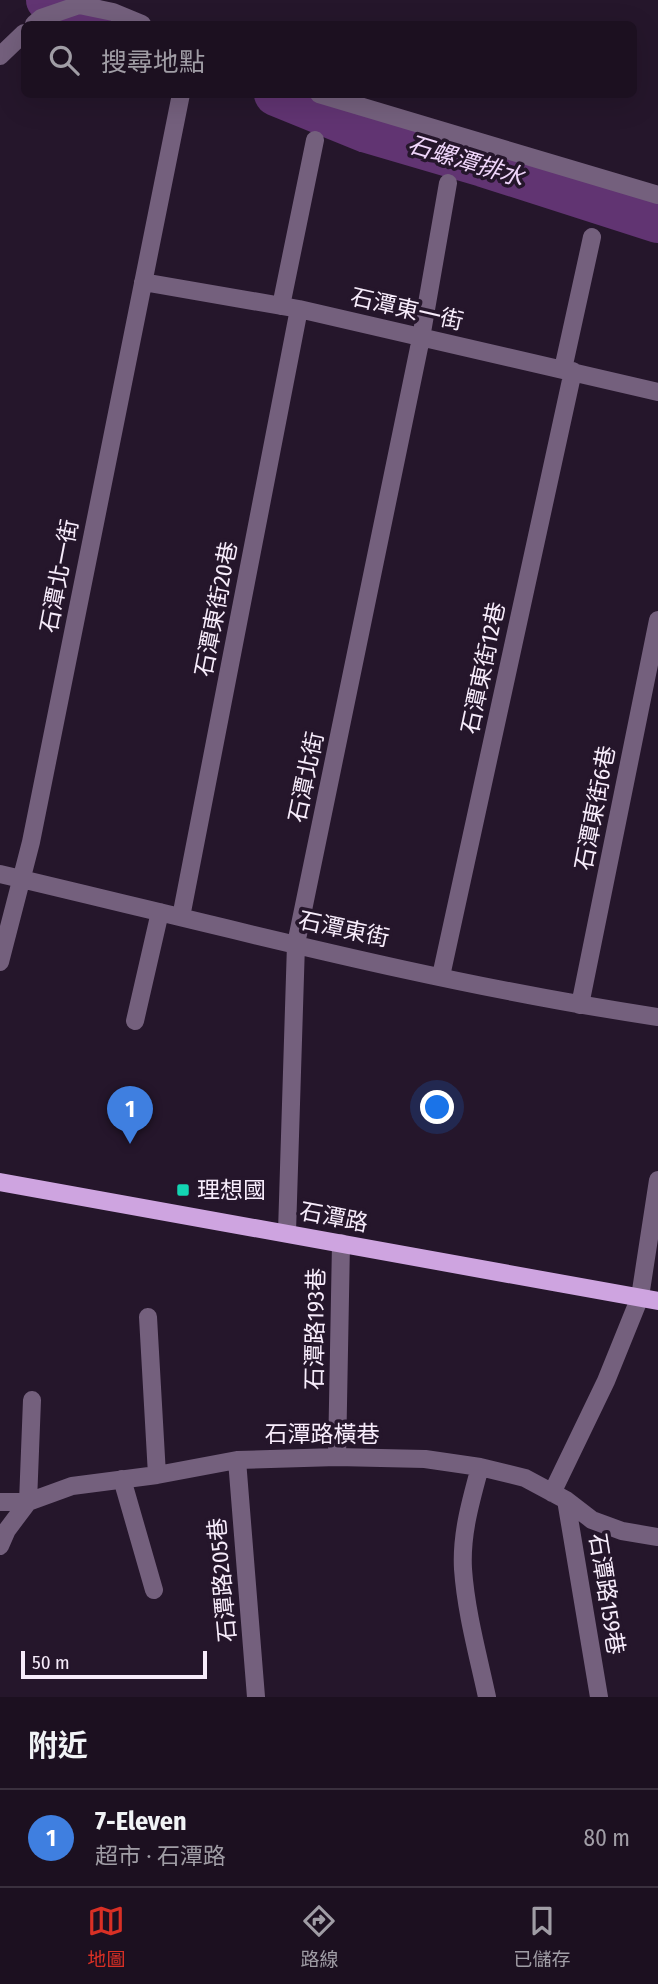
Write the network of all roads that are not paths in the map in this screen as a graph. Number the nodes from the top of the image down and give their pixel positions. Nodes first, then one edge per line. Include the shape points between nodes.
1 (37, 21) edge
2 (135, 21) edge
3 (21, 36) edge
4 (0, 56) edge
5 (180, 98) edge
6 (332, 98) edge
7 (315, 140) dead end
8 (448, 183) dead end
9 (658, 195) edge
10 (592, 237) dead end
11 (143, 282) junction
12 (290, 308) junction
13 (421, 338) junction
14 (568, 370) junction
15 (658, 392) edge
16 (658, 620) edge
17 (0, 874) edge
18 (22, 879) junction
19 (160, 912) junction
20 (181, 917) junction
21 (296, 944) junction
22 (0, 962) edge
23 (441, 976) junction
24 (580, 1005) junction
25 (658, 1017) edge
26 (135, 1021) dead end
27 (658, 1180) edge
28 (0, 1182) edge
29 (287, 1232) junction
30 (341, 1243) junction
31 (649, 1299) edge
32 (148, 1317) dead end
33 (32, 1400) dead end
34 (337, 1457) junction
35 (237, 1460) junction
36 (480, 1467) junction
37 (157, 1475) junction
38 (122, 1479) junction
39 (559, 1497) junction
40 (0, 1502) edge
41 (28, 1502) junction
42 (658, 1537) edge
43 (0, 1546) edge
44 (154, 1590) dead end
45 (256, 1697) edge
46 (487, 1697) edge
47 (599, 1697) edge

1 - 2 street via 79,5
3 - 4 street
5 - 11 street, 石潭北一街
6 - 9 street
7 - 12 street, 石潭東街20巷
8 - 13 street, 石潭北街
10 - 14 street, 石潭東街12巷
11 - 12 street, 石潭東一街
11 - 18 street, 石潭北一街
12 - 13 street, 石潭東一街
12 - 20 street, 石潭東街20巷
13 - 14 street, 石潭東一街
13 - 21 street, 石潭北街
14 - 15 street, 石潭東一街
14 - 23 street, 石潭東街12巷
16 - 24 street, 石潭東街6巷
17 - 18 street, 石潭東街
18 - 19 street, 石潭東街
18 - 22 street, 石潭北一街
19 - 20 street, 石潭東街
19 - 26 street
20 - 21 street, 石潭東街
21 - 23 street, 石潭東街
21 - 29 street, 石潭北街
23 - 24 street, 石潭東街
24 - 25 street, 石潭東街
27 - 31 street
28 - 29 main road, 石潭路
29 - 30 main road, 石潭路
30 - 31 main road, 石潭路
30 - 34 street, 石潭路193巷
31 - 39 street via 606,1381
32 - 37 street
33 - 41 street
34 - 35 street, 石潭路橫巷
34 - 36 street, 石潭路橫巷 via 425,1459
35 - 37 street, 石潭路橫巷
35 - 45 street, 石潭路205巷
36 - 39 street, 石潭路橫巷 via 525,1478
36 - 46 street via 467,1512 463,1567
37 - 38 street, 石潭路橫巷
38 - 41 street, 石潭路橫巷 via 72,1486
38 - 44 street
39 - 42 street, 石潭路橫巷 via 592,1520
39 - 47 street, 石潭路159巷
40 - 41 street
41 - 43 street

